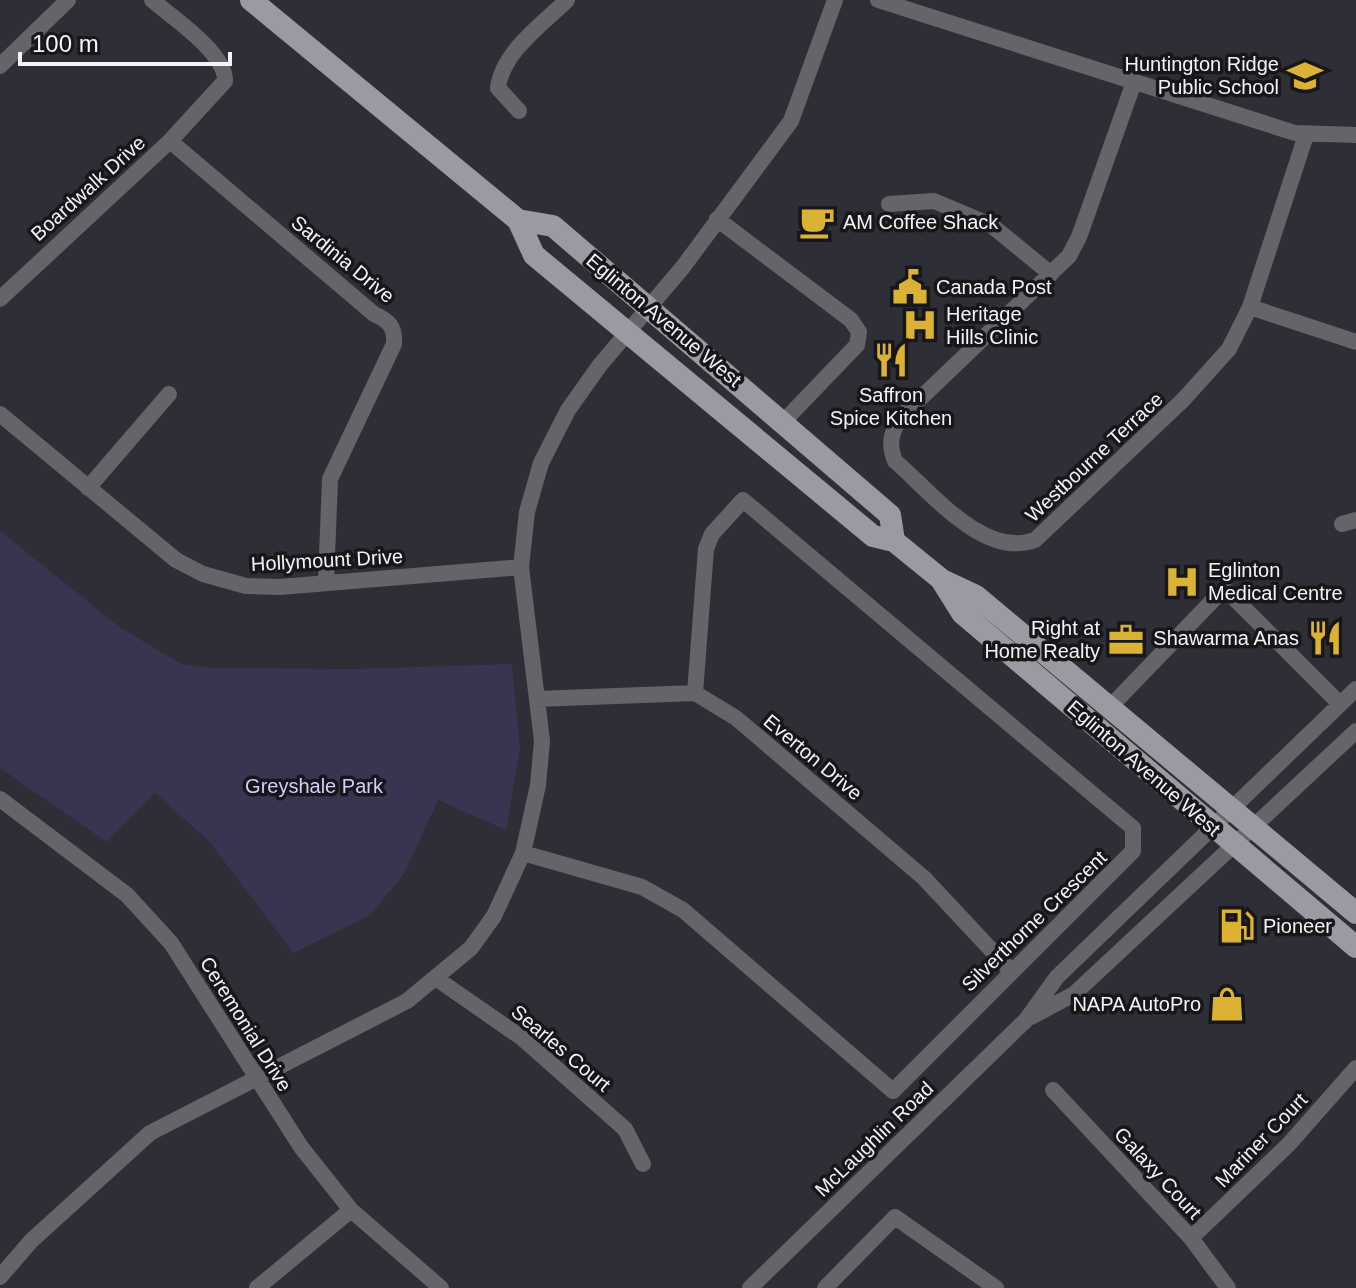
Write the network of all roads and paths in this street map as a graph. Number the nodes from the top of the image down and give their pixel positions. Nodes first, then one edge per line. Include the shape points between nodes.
1 (68, 0) edge
2 (152, 0) edge
3 (251, 0) edge
4 (567, 0) edge
5 (835, 0) edge
6 (878, 0) edge
7 (0, 66) edge
8 (1134, 82) junction
9 (519, 111) dead end
10 (1306, 135) junction
11 (1356, 135) edge
12 (170, 141) junction
13 (889, 204) dead end
14 (717, 219) junction
15 (518, 220) junction
16 (1051, 274) junction
17 (0, 299) edge
18 (649, 307) junction
19 (1250, 307) junction
20 (627, 334) junction
21 (1356, 342) edge
22 (169, 394) dead end
23 (0, 414) edge
24 (784, 421) junction
25 (88, 488) junction
26 (894, 541) junction
27 (521, 567) junction
28 (942, 580) junction
29 (326, 582) junction
30 (1356, 689) edge
31 (695, 693) junction
32 (537, 699) junction
33 (1340, 704) junction
34 (1111, 706) junction
35 (1356, 731) edge
36 (0, 799) edge
37 (1231, 807) junction
38 (1211, 826) junction
39 (1255, 828) junction
40 (1235, 846) junction
41 (523, 853) junction
42 (1356, 913) edge
43 (1356, 947) edge
44 (1011, 971) junction
45 (437, 979) junction
46 (1026, 1020) junction
47 (1356, 1068) edge
48 (257, 1078) junction
49 (1053, 1090) dead end
50 (643, 1164) dead end
51 (351, 1210) junction
52 (1191, 1238) junction
53 (0, 1277) edge
54 (257, 1288) edge
55 (441, 1288) edge
56 (750, 1288) edge
57 (825, 1288) edge
58 (996, 1288) edge
59 (1228, 1288) edge

1 - 7 street
2 - 12 street, Boardwalk Drive via 226,70 225,81
3 - 15 main road, Eglinton Avenue West
4 - 9 street via 500,75 498,88
5 - 14 street via 791,121
6 - 8 street
8 - 10 street
8 - 16 street, Westbourne Terrace via 1079,237
10 - 11 street
10 - 19 street, Westbourne Terrace
12 - 17 street, Boardwalk Drive
12 - 29 street, Sardinia Drive via 391,323 395,333 330,479
13 - 16 street via 934,201 991,225
14 - 18 street
14 - 24 street via 858,327 857,345
15 - 18 main road, Eglinton Avenue West via 553,226
15 - 20 main road, Eglinton Avenue West via 534,255
16 - 19 street, Westbourne Terrace via 901,417 890,440 895,461 982,537 1004,545 1035,540 1183,400 1229,349
18 - 20 street
18 - 24 main road, Eglinton Avenue West
19 - 21 street
20 - 26 main road, Eglinton Avenue West via 873,536
20 - 27 street via 568,410 545,454 530,498
22 - 25 street
23 - 25 street, Hollymount Drive
24 - 26 main road, Eglinton Avenue West via 890,515
25 - 29 street, Hollymount Drive via 176,560 203,574 246,586
26 - 28 main road, Eglinton Avenue West
27 - 29 street, Hollymount Drive
27 - 32 street
28 - 34 main road, Eglinton Avenue West via 976,596
28 - 38 main road, Eglinton Avenue West via 962,613
30 - 33 street, McLaughlin Road
31 - 32 street
31 - 44 street, Everton Drive via 736,718 924,878
31 - 44 street, Silverthorne Crescent via 706,549 712,534 743,500 1133,828 1133,851
32 - 41 street via 542,741
33 - 34 street via 1228,592 1218,595
33 - 37 street, McLaughlin Road
34 - 37 main road, Eglinton Avenue West
35 - 39 street, McLaughlin Road
36 - 48 street, Ceremonial Drive via 127,895 171,943
37 - 38 street, McLaughlin Road
37 - 39 main road, Eglinton Avenue West
38 - 40 main road, Eglinton Avenue West
38 - 46 street, McLaughlin Road via 1057,977
39 - 40 street, McLaughlin Road
39 - 42 main road, Eglinton Avenue West
40 - 43 main road, Eglinton Avenue West
40 - 46 street, McLaughlin Road via 1074,994
41 - 44 street, Silverthorne Crescent via 663,896 893,1091
41 - 45 street via 494,916 471,948
45 - 48 street via 379,1017
45 - 50 street, Searles Court via 522,1038 625,1129
46 - 56 street, McLaughlin Road
47 - 52 street, Mariner Court via 1289,1144
48 - 51 street, Ceremonial Drive via 301,1147
48 - 53 street via 129,1149
49 - 52 street, Galaxy Court
51 - 54 street
51 - 55 street, Ceremonial Drive
52 - 59 street, Galaxy Court
57 - 58 street via 895,1217

